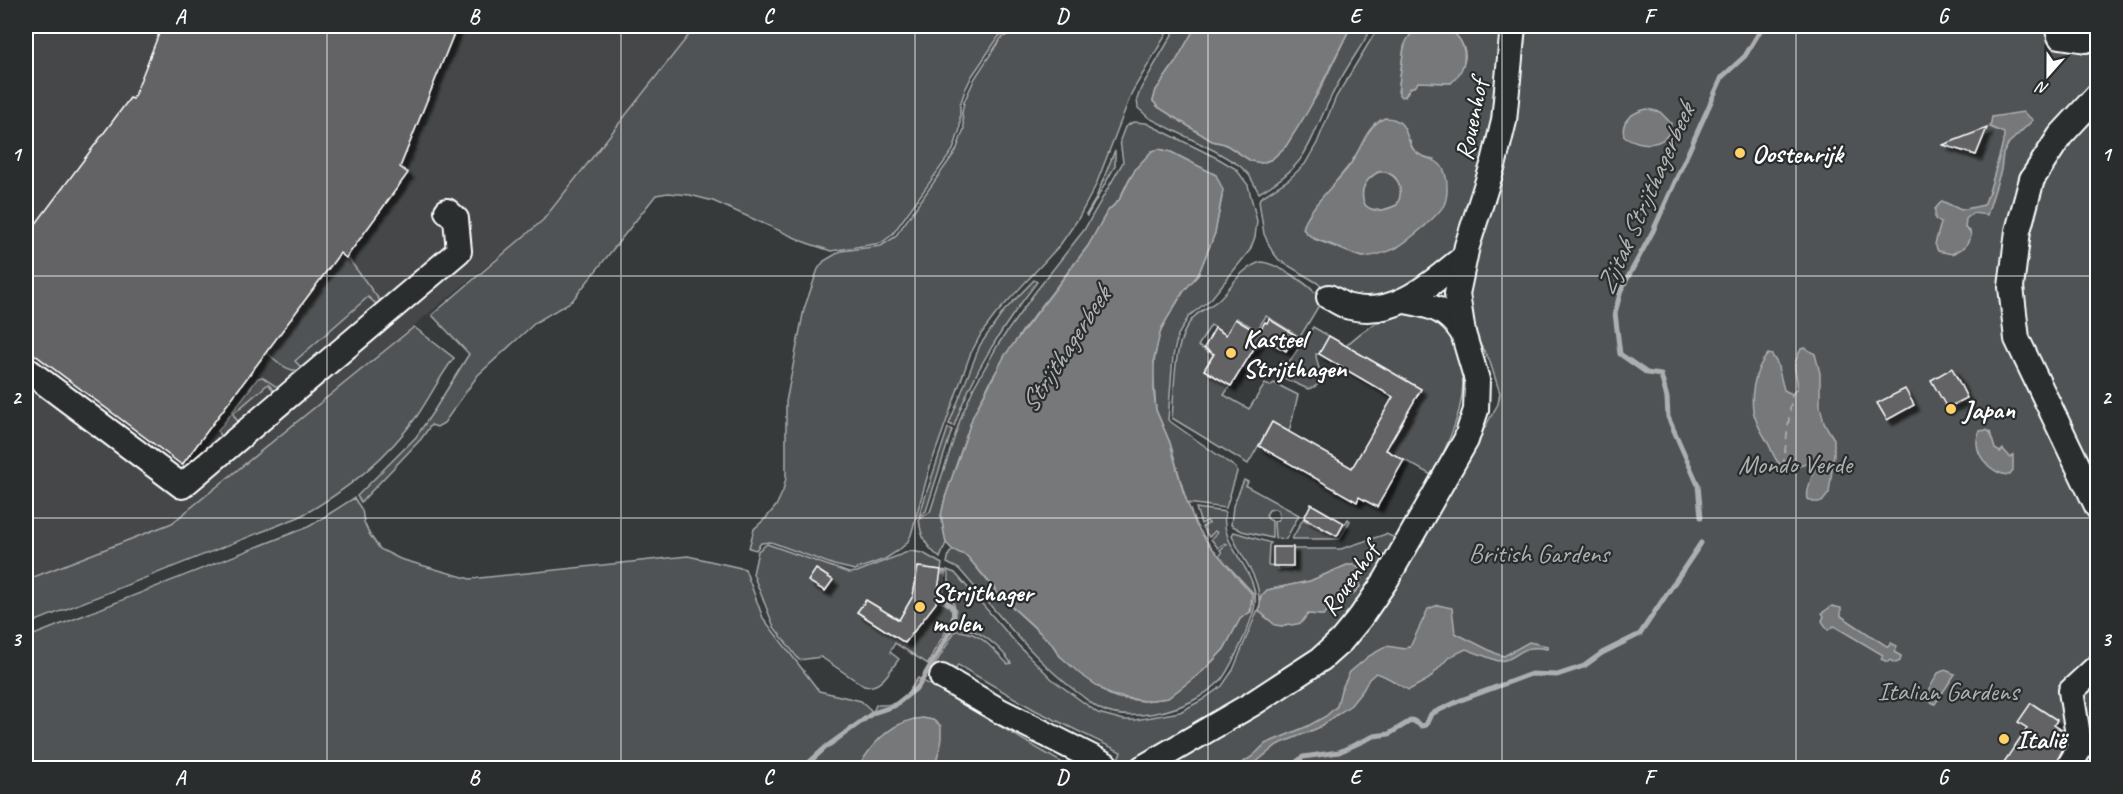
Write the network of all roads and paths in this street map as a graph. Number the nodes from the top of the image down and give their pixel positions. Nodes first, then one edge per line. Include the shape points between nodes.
1 (1513, 26) edge
2 (2057, 27) dead end
3 (2097, 35) edge
4 (2097, 95) edge
5 (447, 211) dead end
6 (1464, 257) junction
7 (1329, 297) dead end
8 (1405, 300) junction
9 (1463, 333) junction
10 (26, 369) edge
11 (2097, 508) edge
12 (2097, 666) edge
13 (942, 677) dead end
14 (1108, 768) edge
15 (1142, 768) edge
16 (2068, 768) edge

1 - 6 street, Rouenhof via 1504,121
2 - 3 street via 2060,36 2086,40
4 - 11 street via 2060,136 2032,179 2018,231 2011,287 2017,339
5 - 10 street via 456,219 459,251 182,486
6 - 8 street
6 - 9 street, Rouenhof via 1457,294
7 - 8 street via 1361,309
8 - 9 street, Rouenhof via 1441,310 1454,319
9 - 15 street, Rouenhof via 1477,380 1472,426 1412,536 1360,618 1321,659 1216,727
12 - 16 street via 2071,692 2080,748
13 - 14 street

